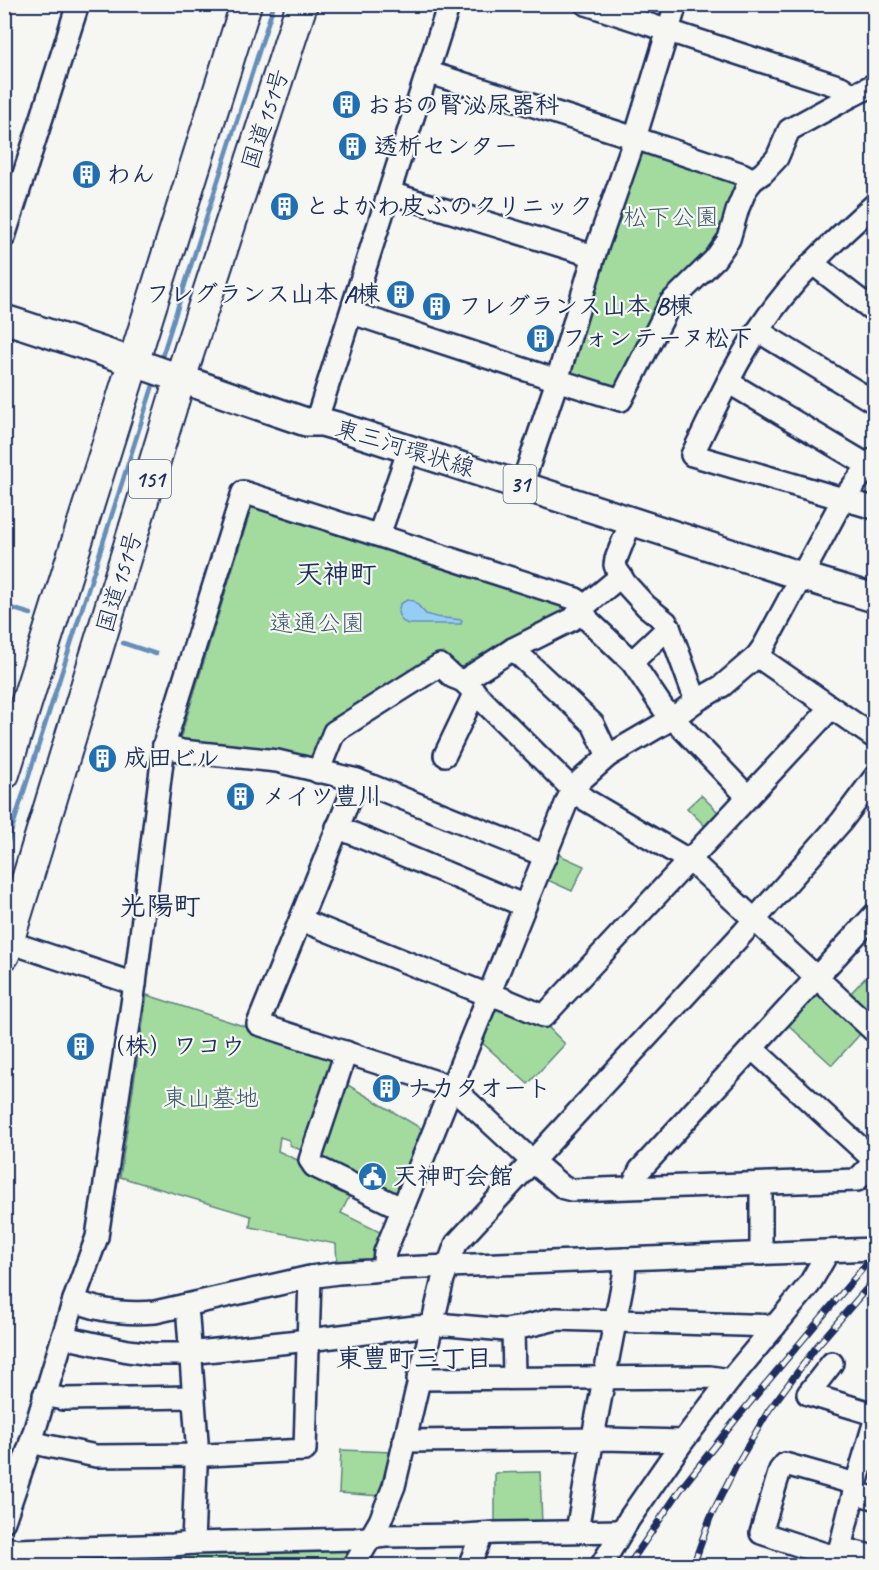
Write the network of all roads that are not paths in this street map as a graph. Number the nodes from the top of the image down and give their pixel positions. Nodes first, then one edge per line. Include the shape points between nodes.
1 (78, 4) edge
2 (246, 4) edge
3 (302, 4) edge
4 (449, 4) edge
5 (586, 4) edge
6 (676, 4) edge
7 (668, 30) junction
8 (427, 72) junction
9 (874, 85) edge
10 (853, 95) junction
11 (635, 138) junction
12 (753, 180) junction
13 (390, 193) junction
14 (874, 205) edge
15 (4, 237) edge
16 (594, 256) junction
17 (813, 263) junction
18 (874, 311) edge
19 (352, 314) junction
20 (4, 319) edge
21 (758, 331) junction
22 (157, 371) junction
23 (557, 380) junction
24 (728, 382) junction
25 (874, 402) edge
26 (316, 422) junction
27 (409, 449) junction
28 (872, 463) edge
29 (522, 485) junction
30 (843, 499) junction
31 (874, 507) edge
32 (631, 521) junction
33 (379, 535) junction
34 (621, 576) junction
35 (801, 576) junction
36 (874, 598) edge
37 (581, 609) junction
38 (669, 627) junction
39 (513, 649) junction
40 (757, 656) junction
41 (632, 662) junction
42 (469, 687) junction
43 (696, 701) junction
44 (831, 708) junction
45 (673, 718) junction
46 (874, 737) edge
47 (164, 745) junction
48 (445, 755) dead end
49 (608, 756) junction
50 (318, 772) junction
51 (4, 774) edge
52 (874, 778) edge
53 (357, 780) junction
54 (574, 791) junction
55 (748, 797) junction
56 (337, 828) junction
57 (546, 856) junction
58 (689, 861) junction
59 (525, 906) junction
60 (874, 915) edge
61 (301, 920) junction
62 (754, 920) junction
63 (7, 949) edge
64 (818, 979) junction
65 (135, 984) junction
66 (488, 995) junction
67 (874, 1031) edge
68 (753, 1049) junction
69 (346, 1052) junction
70 (452, 1087) junction
71 (532, 1161) junction
72 (874, 1161) edge
73 (761, 1185) junction
74 (632, 1187) junction
75 (403, 1209) junction
76 (874, 1249) edge
77 (828, 1252) junction
78 (761, 1254) junction
79 (625, 1259) junction
80 (447, 1267) junction
81 (383, 1269) junction
82 (310, 1277) junction
83 (74, 1300) junction
84 (186, 1305) junction
85 (616, 1320) junction
86 (432, 1326) junction
87 (775, 1326) junction
88 (513, 1329) junction
89 (63, 1337) junction
90 (308, 1340) junction
91 (190, 1353) junction
92 (832, 1363) dead end
93 (514, 1377) junction
94 (604, 1378) junction
95 (418, 1379) junction
96 (730, 1380) junction
97 (44, 1395) junction
98 (194, 1397) junction
99 (874, 1414) edge
100 (874, 1424) edge
101 (593, 1440) junction
102 (404, 1441) junction
103 (683, 1441) junction
104 (31, 1442) junction
105 (197, 1455) junction
106 (855, 1489) junction
107 (874, 1498) edge
108 (4, 1521) edge
109 (577, 1531) junction
110 (622, 1531) junction
111 (482, 1534) junction
112 (372, 1538) junction
113 (4, 1548) edge
114 (178, 1551) edge
115 (836, 1556) edge
116 (874, 1557) edge
117 (354, 1566) edge
118 (469, 1566) edge
119 (601, 1566) edge

1 - 15 street
2 - 22 highway, 国道151号 / 151
3 - 22 highway, 国道151号 / 151
4 - 8 street
5 - 7 street
6 - 7 street
7 - 10 street via 841,87
7 - 11 street
8 - 11 street
8 - 13 street
9 - 10 street
10 - 12 street via 789,130 777,158
11 - 12 street
11 - 16 street
12 - 23 street via 738,208 729,239 715,259 671,302 621,400
13 - 16 street
13 - 19 street
14 - 17 street
16 - 23 street
17 - 18 street
17 - 21 street
19 - 23 street
19 - 26 street
20 - 22 main road, 東三河環状線 / 31
21 - 24 street
21 - 25 street
22 - 26 main road, 東三河環状線 / 31 via 306,422
22 - 51 highway, 国道151号 / 151
22 - 63 highway, 国道151号 / 151
23 - 29 street
24 - 28 street
24 - 30 street via 692,455
26 - 27 main road, 東三河環状線 / 31
27 - 29 main road, 東三河環状線 / 31
27 - 33 street
28 - 30 street
29 - 32 main road, 東三河環状線 / 31
30 - 31 street
30 - 35 street
32 - 34 street via 616,559
32 - 35 main road, 東三河環状線 / 31
33 - 37 street via 576,599
33 - 47 street via 243,492
34 - 37 street
34 - 38 street
35 - 36 main road, 東三河環状線 / 31
35 - 40 street
37 - 39 street via 573,619
37 - 41 street
38 - 41 street
38 - 43 street
39 - 42 street
39 - 49 street via 593,724
40 - 43 street via 722,686
40 - 44 street
41 - 45 street
42 - 48 street
42 - 50 street via 440,665 334,732
42 - 54 street
43 - 45 street
44 - 46 street
44 - 55 street
45 - 49 street
45 - 55 street
47 - 50 street via 182,751 277,761
47 - 65 street
49 - 54 street
50 - 53 street
52 - 62 street via 841,822
53 - 56 street
53 - 57 street
54 - 57 street
54 - 58 street
55 - 58 street
56 - 59 street
56 - 61 street
57 - 59 street
58 - 62 street
58 - 66 street via 544,1017
59 - 66 street
60 - 64 street
61 - 66 street
61 - 69 street via 258,1024
62 - 64 street
62 - 71 street
63 - 65 street
64 - 67 street
64 - 68 street
65 - 83 street via 97,1237
66 - 70 street
68 - 72 street
68 - 74 street via 640,1170
69 - 70 street
69 - 75 street via 310,1160 314,1166
70 - 71 street
70 - 75 street
71 - 74 street via 572,1191
71 - 80 street via 456,1244
72 - 73 street via 857,1180
73 - 74 street
73 - 78 street
75 - 81 street via 385,1252
76 - 77 street
77 - 78 street
77 - 87 street
78 - 79 street
79 - 80 street
79 - 85 street
80 - 81 street
80 - 86 street
81 - 82 street
82 - 84 street
82 - 90 street
83 - 84 street via 93,1308 137,1313
83 - 89 street
84 - 91 street
85 - 87 street
85 - 88 street via 556,1318
85 - 94 street
86 - 88 street
86 - 90 street
86 - 95 street
87 - 96 street
88 - 93 street
89 - 91 street via 128,1351
89 - 97 street
90 - 91 street
90 - 105 street via 305,1450
91 - 98 street
92 - 99 street via 808,1394
93 - 94 street
93 - 95 street
94 - 96 street
94 - 101 street
95 - 102 street
96 - 103 street
97 - 98 street via 63,1399
97 - 104 street
98 - 105 street
100 - 106 street
101 - 102 street
101 - 103 street
101 - 109 street
102 - 112 street via 394,1486
103 - 110 street
104 - 105 street via 96,1456
104 - 108 street
105 - 114 street
106 - 107 street
106 - 115 street
106 - 115 street via 785,1464 761,1533
109 - 110 street
109 - 111 street
110 - 119 street
111 - 112 street
111 - 118 street
112 - 114 street
112 - 117 street
113 - 114 street
115 - 116 street

